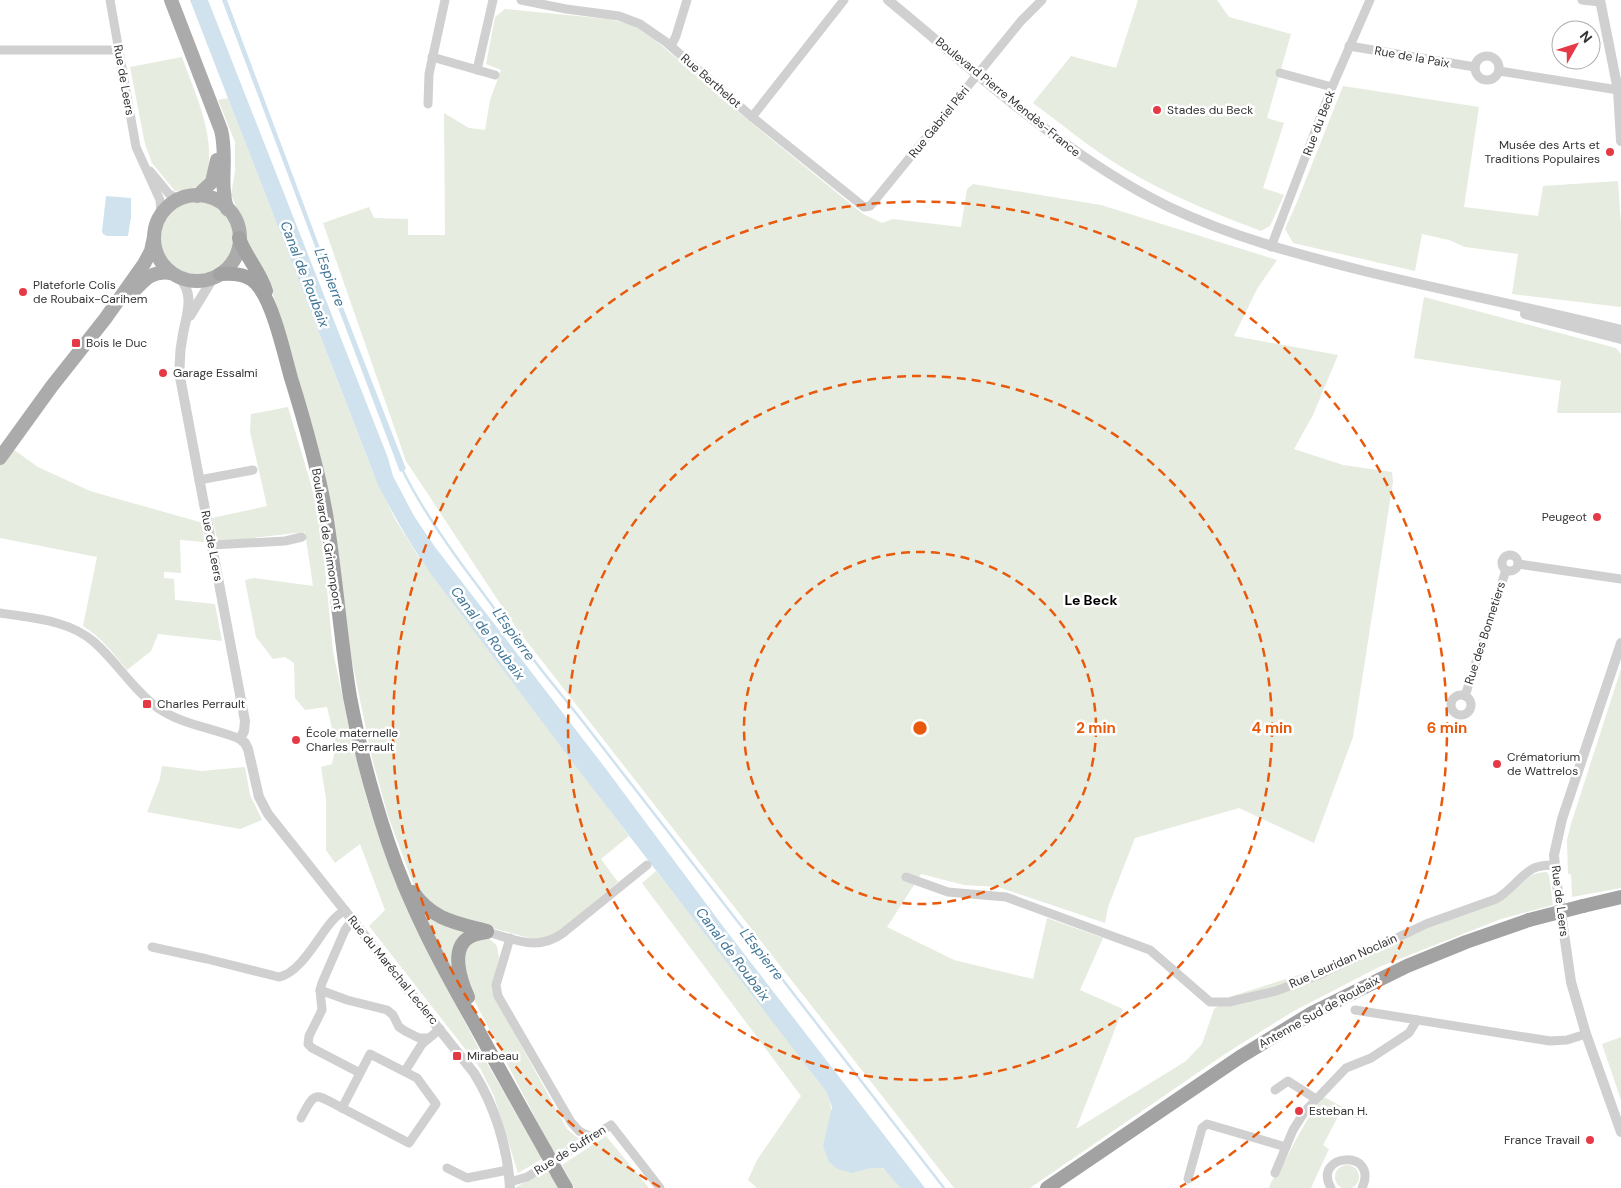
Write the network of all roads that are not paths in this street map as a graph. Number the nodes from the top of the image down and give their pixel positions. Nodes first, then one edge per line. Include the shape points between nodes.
1 (110, 0) edge
2 (170, 0) edge
3 (444, 0) edge
4 (493, 0) edge
5 (521, 0) edge
6 (687, 0) edge
7 (844, 0) edge
8 (888, 0) edge
9 (1042, 0) edge
10 (1370, 0) edge
11 (1582, 0) edge
12 (1600, 1) edge
13 (568, 4) edge
14 (671, 46) junction
15 (1349, 46) junction
16 (0, 50) edge
17 (118, 50) junction
18 (432, 57) junction
19 (1475, 67) junction
20 (477, 70) junction
21 (1499, 71) junction
22 (1280, 73) dead end
23 (977, 74) junction
24 (495, 76) dead end
25 (1332, 88) junction
26 (1618, 90) junction
27 (208, 96) junction
28 (428, 104) dead end
29 (752, 117) junction
30 (1621, 141) edge
31 (141, 159) junction
32 (197, 196) junction
33 (179, 199) junction
34 (876, 199) joint
35 (228, 209) junction
36 (161, 214) junction
37 (154, 237) junction
38 (239, 238) junction
39 (1271, 247) junction
40 (175, 275) junction
41 (217, 276) junction
42 (1470, 297) junction
43 (273, 318) junction
44 (105, 319) junction
45 (186, 323) junction
46 (1621, 330) edge
47 (1621, 340) edge
48 (52, 386) junction
49 (0, 446) edge
50 (0, 458) edge
51 (253, 470) dead end
52 (199, 480) junction
53 (302, 537) dead end
54 (212, 545) junction
55 (1518, 564) junction
56 (1506, 570) junction
57 (1621, 579) edge
58 (0, 614) edge
59 (1621, 642) edge
60 (1465, 696) dead end
61 (240, 739) junction
62 (1555, 865) junction
63 (647, 866) dead end
64 (398, 868) junction
65 (906, 877) dead end
66 (1621, 897) edge
67 (346, 910) junction
68 (352, 919) junction
69 (487, 932) junction
70 (510, 938) junction
71 (152, 947) dead end
72 (320, 990) junction
73 (1355, 1010) dead end
74 (1417, 1020) junction
75 (440, 1029) junction
76 (1586, 1034) junction
77 (429, 1038) junction
78 (499, 1068) junction
79 (405, 1071) junction
80 (360, 1073) junction
81 (1275, 1090) dead end
82 (1316, 1099) junction
83 (342, 1108) junction
84 (301, 1118) dead end
85 (1621, 1132) edge
86 (591, 1137) junction
87 (1286, 1146) junction
88 (447, 1168) dead end
89 (508, 1170) junction
90 (1275, 1173) dead end
91 (1188, 1179) dead end
92 (510, 1185) edge
93 (566, 1188) edge
94 (660, 1188) edge
95 (1047, 1188) edge
96 (1331, 1188) edge
97 (1362, 1188) edge

1 - 17 street, Rue de Leers
2 - 27 main road
3 - 18 street
4 - 20 street
5 - 13 street, Rue Berthelot
6 - 14 street
7 - 29 street
8 - 23 street, Boulevard Pierre Mendès-France
9 - 23 street, Rue Gabriel Péri
10 - 15 street, Rue du Beck
11 - 12 street
12 - 26 street
13 - 14 street, Rue Berthelot via 629,19
14 - 29 street, Rue Berthelot
15 - 19 street, Rue de la Paix
15 - 25 street, Rue du Beck
16 - 17 street
17 - 31 street, Rue de Leers via 136,148
18 - 20 street
18 - 28 street
19 - 21 street, Rue de la Paix via 1480,78 1487,80 1494,78
19 - 21 street via 1481,58 1489,56 1498,63
20 - 24 street
21 - 26 street, Rue de la Paix
22 - 25 street
23 - 34 street, Rue Gabriel Péri
23 - 39 street, Boulevard Pierre Mendès-France via 1072,149 1131,186 1196,219
25 - 39 street, Rue du Beck
26 - 30 street
27 - 32 main road via 217,140 217,163 212,182
27 - 35 main road via 223,138 223,190
29 - 34 street, Rue Berthelot via 861,206 870,206
31 - 33 street, Rue de Leers via 167,192
31 - 36 street, Rue de Leers via 160,200
32 - 33 main road
32 - 35 main road via 215,200
33 - 36 main road
35 - 38 main road via 235,220
36 - 37 main road
37 - 40 main road via 158,257
37 - 44 main road via 147,260
38 - 41 main road via 236,256
38 - 43 highway, Boulevard de Grimonpont via 263,281
39 - 42 street, Boulevard Pierre Mendès-France
40 - 41 main road via 196,281
40 - 44 main road via 156,272 148,276
40 - 45 street, Rue de Leers via 185,286 189,297
41 - 43 highway, Boulevard de Grimonpont via 242,275 255,282
41 - 45 street, Rue de Leers
42 - 46 street, Boulevard Pierre Mendès-France
42 - 47 street, Boulevard Pierre Mendès-France
43 - 64 highway, Boulevard de Grimonpont via 320,480 348,685 365,764
44 - 48 main road
45 - 52 street, Rue de Leers via 180,370
48 - 49 main road
48 - 50 main road
51 - 52 street
52 - 54 street, Rue de Leers
53 - 54 street
54 - 61 street, Rue de Leers via 245,721
55 - 56 street via 1514,570
55 - 56 street via 1515,556 1507,555 1502,561
55 - 57 street
56 - 60 street, Rue des Bonnetiers
58 - 61 street via 52,623 80,632 161,710
59 - 62 street, Rue de Leers via 1559,828
61 - 67 street, Rue du Maréchal Leclerc via 247,746 264,809
62 - 65 street, Rue Leuridan Noclain via 1539,866 1496,898 1426,924 1322,974 1276,991 1230,1002 1210,1002 1150,950 1006,897 948,892
62 - 76 street, Rue de Leers via 1569,970
63 - 70 street via 556,938 538,944
64 - 69 highway via 416,897 430,911
64 - 78 highway via 432,947
66 - 95 highway, Antenne Sud de Roubaix, bridge via 1480,936 1363,986 1312,1013 1232,1063
67 - 68 street, Rue du Maréchal Leclerc
67 - 71 street via 334,918 309,954 279,977
68 - 72 street
68 - 75 street, Rue du Maréchal Leclerc
69 - 70 street
69 - 78 highway via 464,942 460,950 459,970 466,994
70 - 86 street via 496,985 498,996 571,1122
72 - 77 street via 386,1010 404,1031
72 - 80 street via 321,1013 308,1044
73 - 74 street
74 - 76 street via 1550,1041
74 - 82 street via 1409,1033 1371,1058 1346,1068
75 - 77 street
75 - 89 street, Rue du Maréchal Leclerc via 483,1089 497,1122
76 - 85 street, Rue de Leers
77 - 79 street via 420,1046
78 - 93 highway, bridge
79 - 80 street via 370,1054
79 - 83 street via 419,1081 436,1104 409,1143
80 - 83 street
81 - 82 street via 1288,1081
82 - 87 street via 1299,1119
83 - 84 street via 316,1096
86 - 92 street, Rue de Suffren
86 - 94 street, Rue de Suffren via 611,1125
87 - 90 street
87 - 91 street via 1207,1124 1202,1128
88 - 89 street via 467,1178
89 - 92 street, Rue du Maréchal Leclerc
96 - 97 street via 1328,1180 1330,1169 1338,1161 1350,1159 1364,1170 1366,1176

